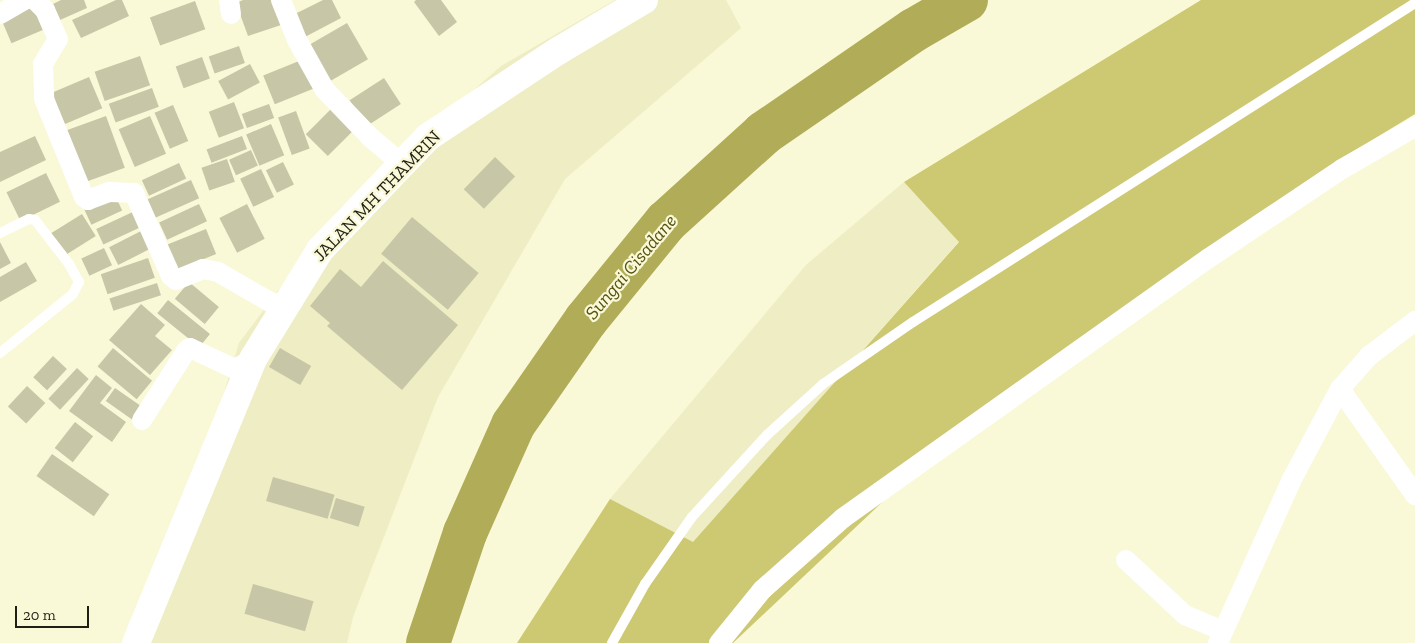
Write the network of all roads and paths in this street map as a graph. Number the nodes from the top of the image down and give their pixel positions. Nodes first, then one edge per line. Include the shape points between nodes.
1 (33, 0) edge
2 (281, 0) edge
3 (644, 0) edge
4 (1415, 3) edge
5 (0, 14) edge
6 (1415, 127) edge
7 (399, 161) junction
8 (0, 233) edge
9 (277, 303) junction
10 (1415, 321) edge
11 (0, 353) edge
12 (244, 364) junction
13 (1340, 389) junction
14 (142, 420) dead end
15 (1415, 495) edge
16 (1126, 560) dead end
17 (1221, 637) edge
18 (136, 643) edge
19 (612, 643) edge
20 (719, 643) edge

1 - 5 street
1 - 9 street via 46,10 58,39 43,64 44,99 84,196 88,200 109,192 134,193 176,280 202,268 218,272
2 - 7 street via 297,40 325,90 370,137
3 - 7 street, JALAN MH THAMRIN via 558,51 428,137
4 - 19 lane via 913,322 822,384 767,435 692,517 645,584
6 - 20 street via 1342,169 1209,258 843,518 762,590
7 - 9 street, JALAN MH THAMRIN
8 - 11 lane via 29,219 35,220 79,282 73,294
9 - 12 street, JALAN MH THAMRIN
10 - 13 street via 1369,356
12 - 14 street via 207,356 190,348
12 - 18 street, JALAN MH THAMRIN
13 - 15 street
13 - 17 street via 1291,481
16 - 17 street via 1185,616

